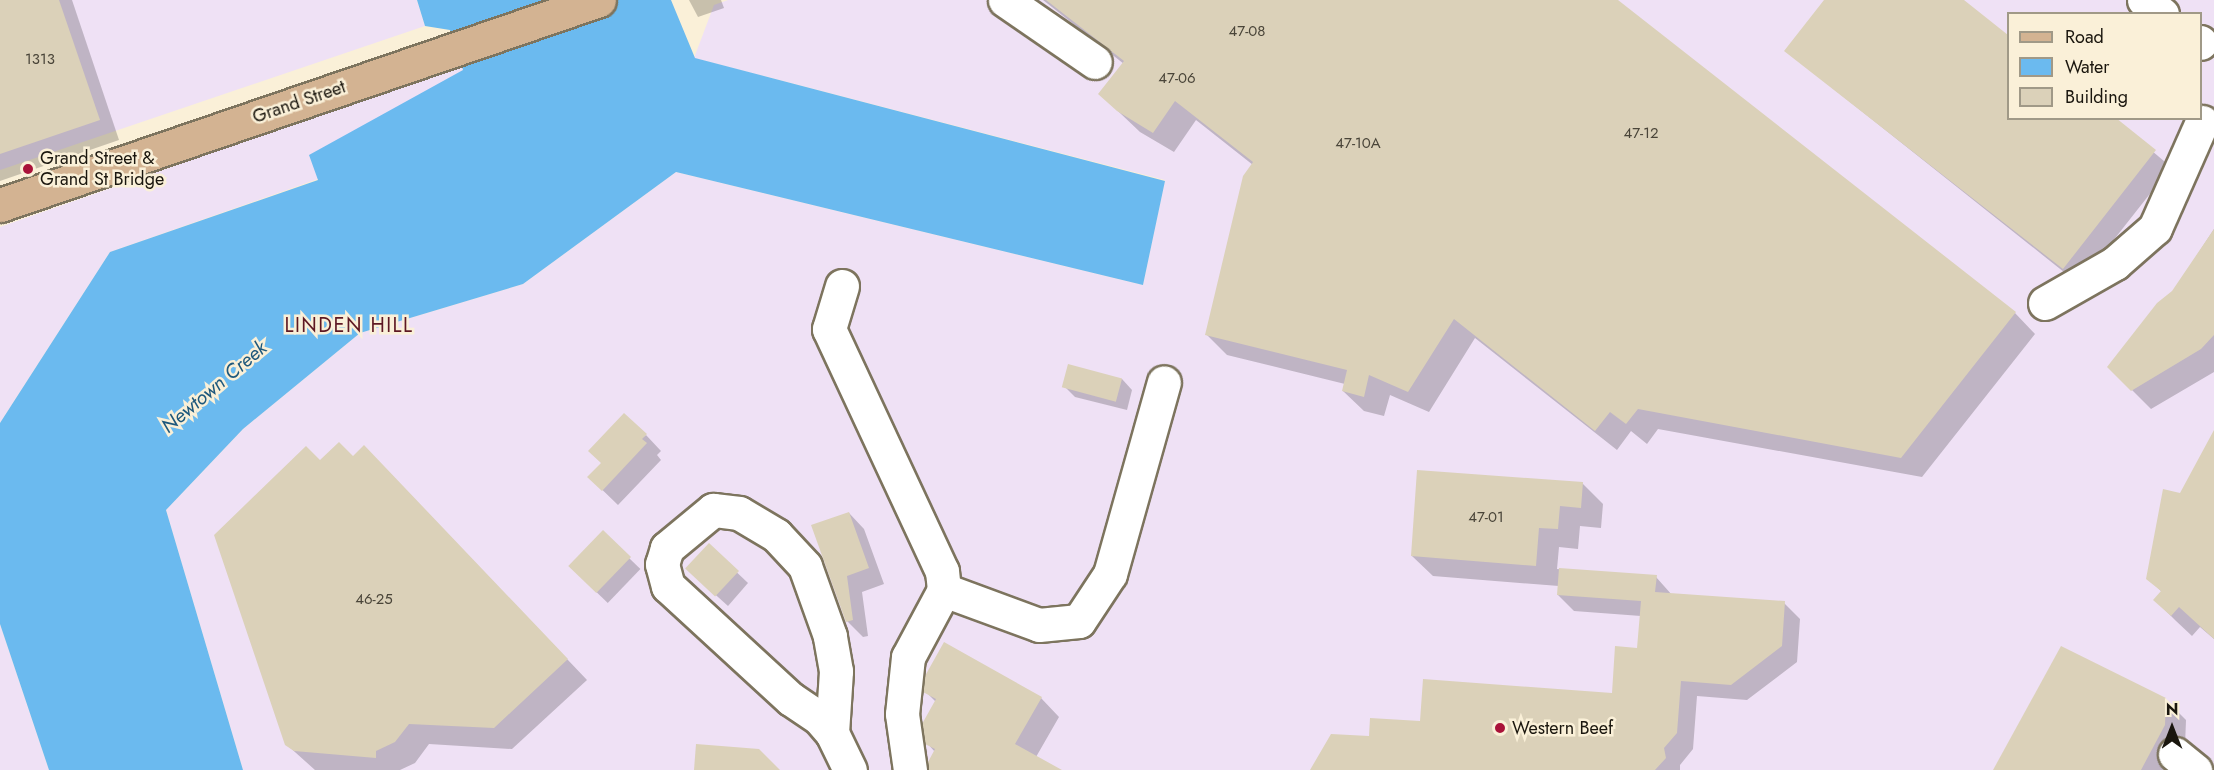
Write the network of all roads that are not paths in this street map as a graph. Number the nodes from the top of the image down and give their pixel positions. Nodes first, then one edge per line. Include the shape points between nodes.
1 (599, 0) edge
2 (1005, 0) edge
3 (2144, 0) edge
4 (2159, 12) edge
5 (1095, 62) dead end
6 (2202, 122) dead end
7 (0, 205) edge
8 (842, 286) dead end
9 (2045, 303) dead end
10 (1164, 382) dead end
11 (944, 590) junction
12 (832, 733) junction
13 (850, 770) edge
14 (910, 770) edge

1 - 7 main road, Grand Street
2 - 5 lane
3 - 4 lane
6 - 9 lane via 2155,228 2115,263
8 - 11 lane via 829,329 839,357 898,470 942,571
10 - 11 lane via 1110,574 1079,621 1039,625
11 - 14 lane via 908,657 902,714
12 - 12 lane via 668,586 662,564 667,548 713,510 739,513 776,535 805,566 830,636 836,671
12 - 13 lane

